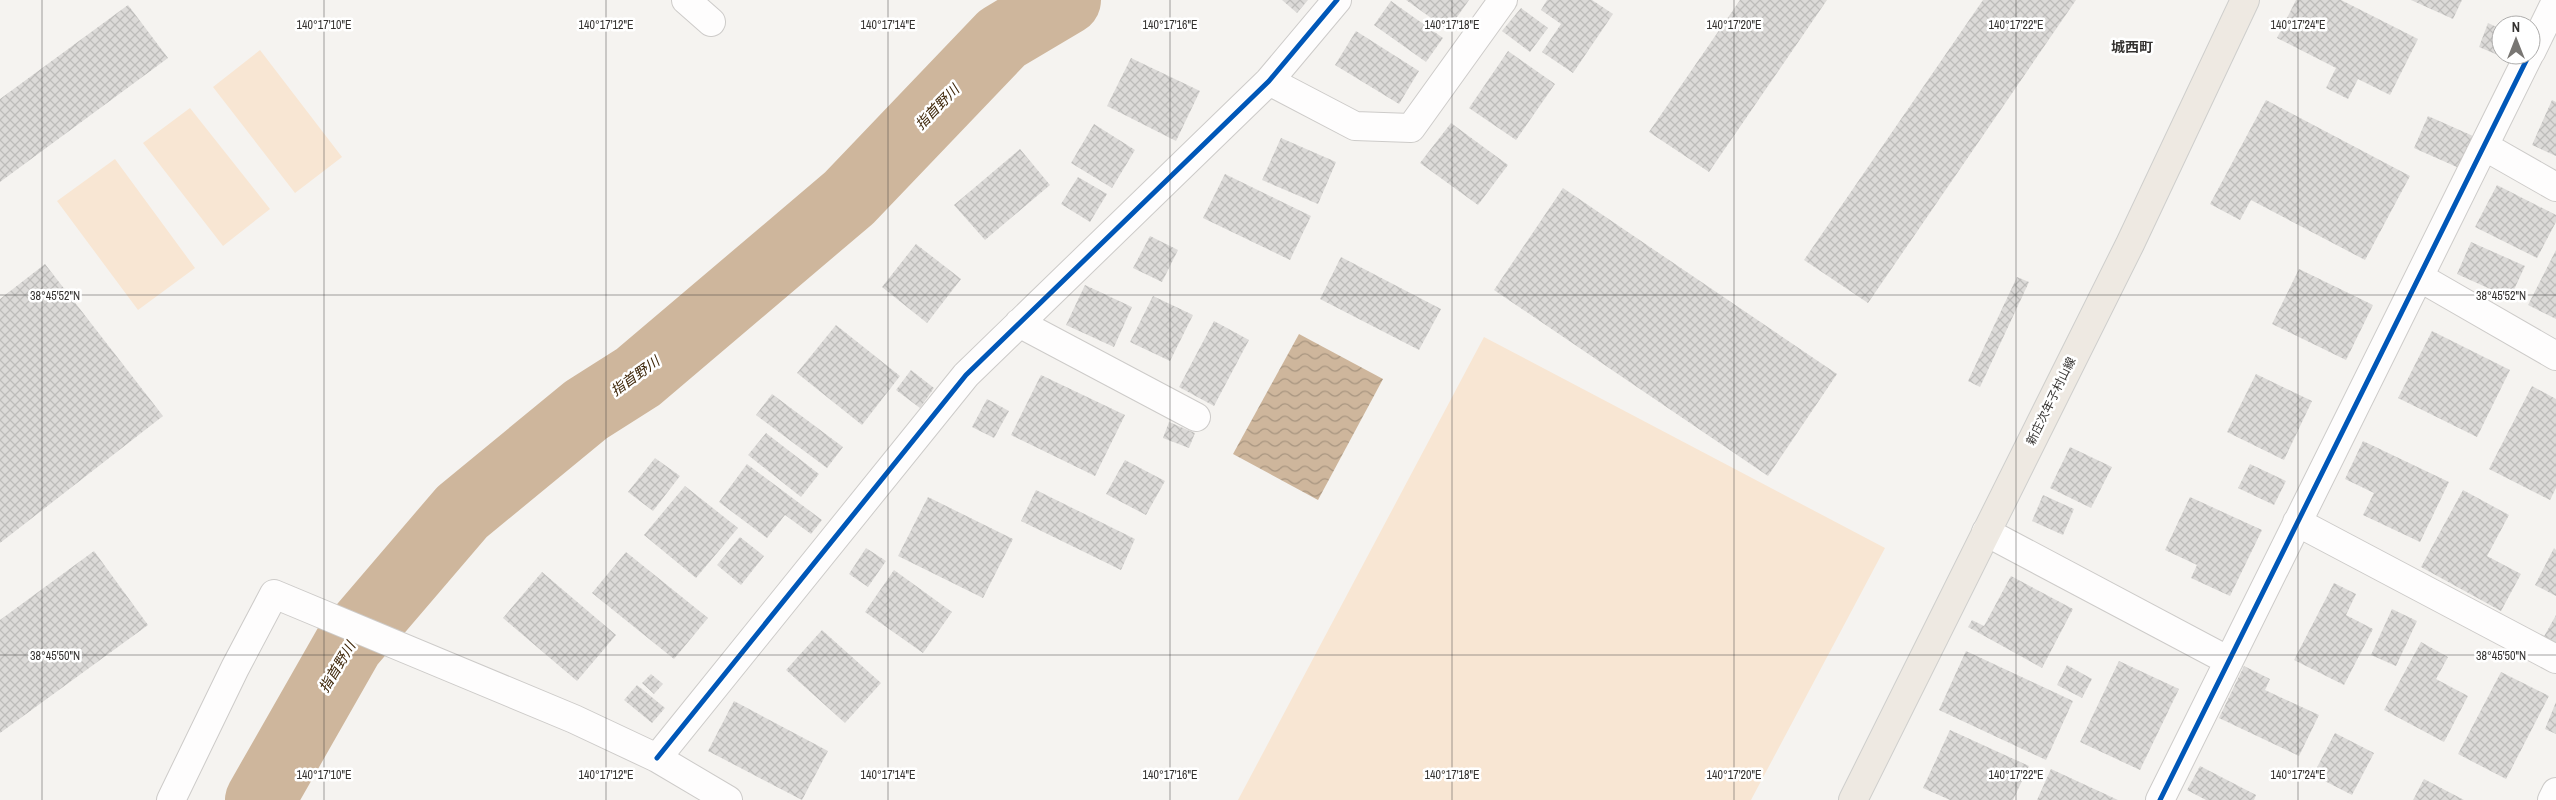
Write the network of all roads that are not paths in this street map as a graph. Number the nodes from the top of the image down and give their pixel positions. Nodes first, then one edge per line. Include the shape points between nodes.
1 (686, 0) edge
2 (1337, 0) edge
3 (1502, 0) edge
4 (2245, 0) edge
5 (2556, 1) edge
6 (711, 22) dead end
7 (2541, 31) edge
8 (2524, 65) edge
9 (1270, 81) junction
10 (2484, 146) junction
11 (2556, 187) edge
12 (2419, 277) junction
13 (1019, 323) junction
14 (2556, 356) edge
15 (1196, 417) dead end
16 (2297, 522) junction
17 (1986, 532) junction
18 (2556, 659) edge
19 (2229, 660) junction
20 (657, 758) junction
21 (2556, 792) edge
22 (171, 800) edge
23 (728, 800) edge
24 (1853, 800) edge
25 (2160, 800) edge
26 (2552, 800) edge

1 - 6 street
2 - 9 street
3 - 9 street via 1411,128 1355,126
4 - 17 main road, 新庄次年子村山線 via 2130,244
5 - 7 street
8 - 10 street
9 - 13 street
10 - 11 street
10 - 12 street
12 - 14 street
12 - 16 street
13 - 15 street
13 - 20 street via 966,375
16 - 18 street
16 - 19 street
17 - 19 street
17 - 24 main road, 新庄次年子村山線
19 - 25 street
20 - 22 street via 574,719 274,594 234,668
20 - 23 street
21 - 26 street

